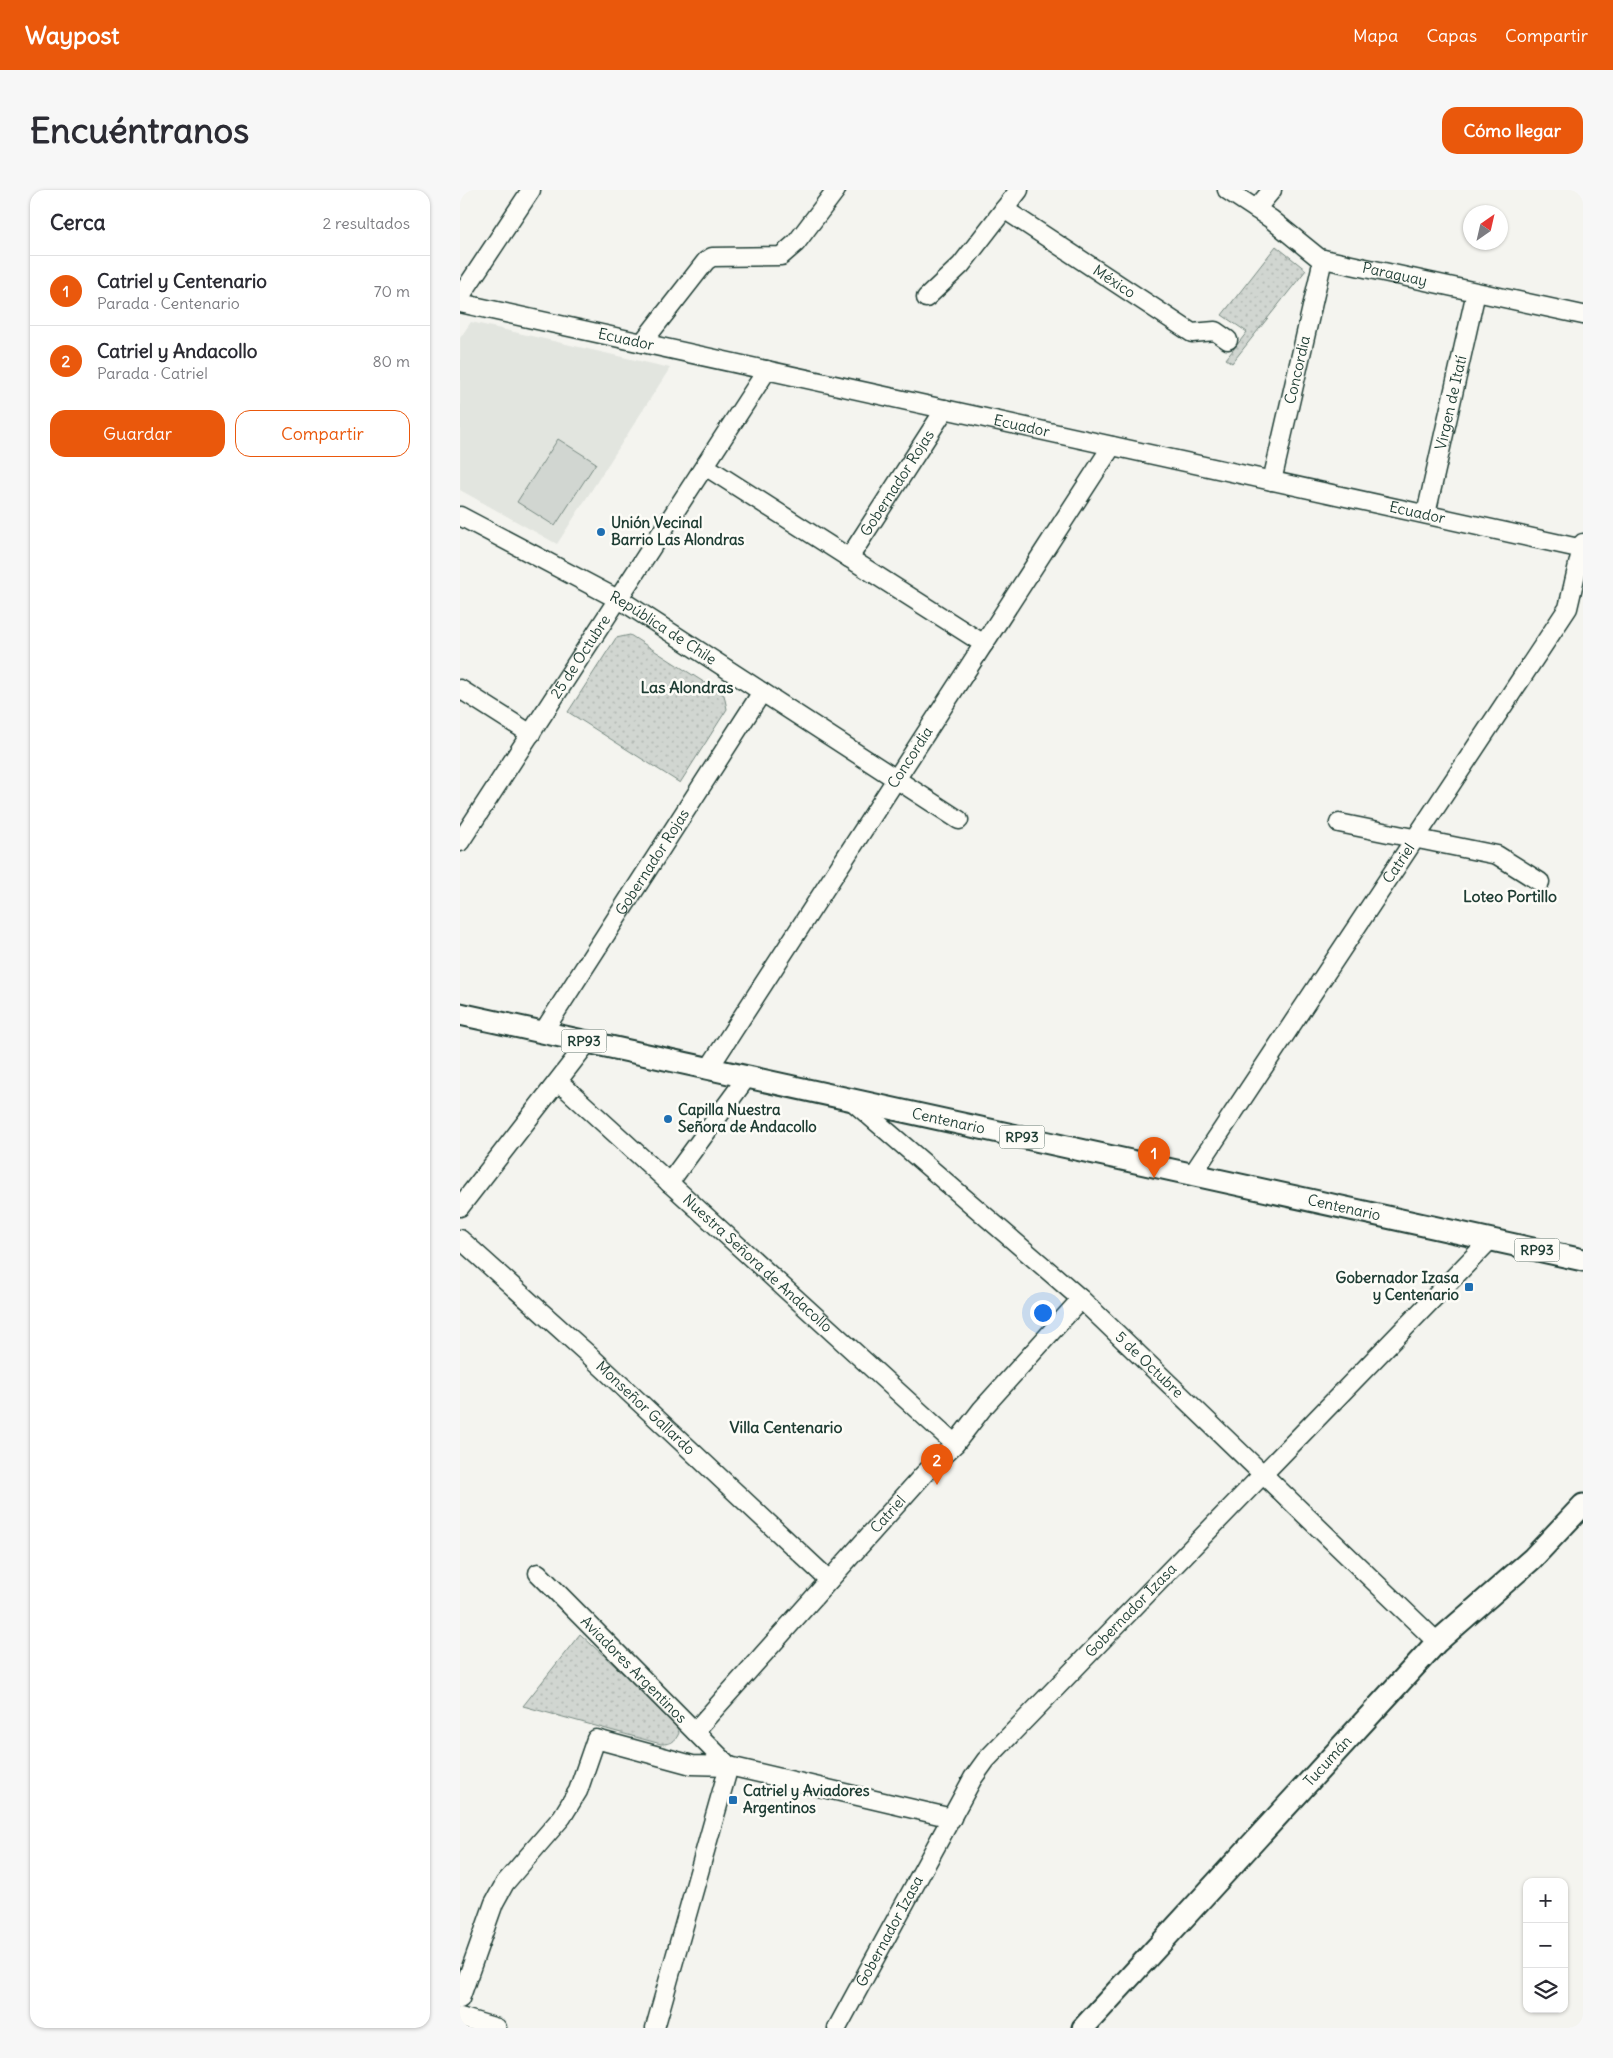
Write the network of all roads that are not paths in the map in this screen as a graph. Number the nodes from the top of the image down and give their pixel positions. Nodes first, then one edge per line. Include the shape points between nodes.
1 (531, 190) edge
2 (836, 190) edge
3 (1019, 190) edge
4 (1227, 190) edge
5 (1272, 190) edge
6 (1004, 209) junction
7 (1256, 209) junction
8 (1324, 259) junction
9 (1476, 292) junction
10 (460, 297) edge
11 (926, 298) dead end
12 (460, 303) edge
13 (1583, 315) edge
14 (1228, 340) dead end
15 (642, 343) junction
16 (767, 370) junction
17 (945, 409) junction
18 (1112, 446) junction
19 (705, 466) junction
20 (1272, 481) junction
21 (1426, 514) junction
22 (460, 516) edge
23 (1583, 547) edge
24 (849, 558) junction
25 (618, 599) junction
26 (984, 644) junction
27 (460, 689) edge
28 (762, 692) junction
29 (531, 734) junction
30 (896, 779) junction
31 (959, 820) dead end
32 (1339, 823) dead end
33 (1415, 838) junction
34 (460, 842) edge
35 (1540, 882) dead end
36 (460, 1014) edge
37 (543, 1032) junction
38 (588, 1042) junction
39 (708, 1068) junction
40 (747, 1077) junction
41 (559, 1082) junction
42 (851, 1100) junction
43 (1192, 1175) junction
44 (669, 1182) junction
45 (460, 1207) edge
46 (460, 1239) edge
47 (1490, 1240) junction
48 (1583, 1260) edge
49 (1081, 1300) junction
50 (955, 1444) junction
51 (1262, 1474) junction
52 (1583, 1505) edge
53 (538, 1573) dead end
54 (829, 1580) junction
55 (1437, 1642) junction
56 (695, 1731) junction
57 (729, 1766) junction
58 (952, 1818) junction
59 (460, 1999) edge
60 (460, 2017) edge
61 (497, 2028) edge
62 (656, 2028) edge
63 (837, 2028) edge
64 (1083, 2028) edge

1 - 10 street
2 - 15 street via 796,243 781,256 712,257 706,260
3 - 6 street
4 - 7 street, Paraguay
5 - 7 street
6 - 11 street via 961,265
6 - 14 street, México via 1192,333 1215,331
7 - 8 street, Paraguay
8 - 9 street, Paraguay
8 - 20 street, Concordia
9 - 13 street, Paraguay
9 - 21 street, Virgen de Itatí
12 - 15 street, Ecuador
15 - 16 street, Ecuador
16 - 17 street, Ecuador
16 - 19 street, 25 de Octubre
17 - 18 street, Ecuador
17 - 24 street, Gobernador Rojas
18 - 20 street, Ecuador
18 - 26 street, Concordia
19 - 24 street
19 - 25 street, 25 de Octubre
20 - 21 street, Ecuador
21 - 23 street, Ecuador
22 - 25 street, República de Chile
23 - 33 street, Catriel via 1568,608
24 - 26 street
25 - 28 street, República de Chile
25 - 29 street, 25 de Octubre
26 - 30 street, Concordia
27 - 29 street
28 - 30 street, República de Chile
28 - 37 street, Gobernador Rojas
29 - 34 street, 25 de Octubre
30 - 31 street, República de Chile
30 - 39 street, Concordia
32 - 33 street
33 - 35 street via 1497,855
33 - 43 street, Catriel
36 - 37 main road, Centenario / RP93
37 - 38 main road, Centenario / RP93
38 - 39 main road, Centenario / RP93
38 - 41 street
39 - 40 main road, Centenario / RP93
40 - 42 main road, Centenario / RP93
40 - 44 street
41 - 44 street, Nuestra Señora de Andacollo
41 - 45 street
42 - 43 main road, Centenario / RP93
42 - 49 street, 5 de Octubre
43 - 47 main road, Centenario / RP93
44 - 50 street, Nuestra Señora de Andacollo
46 - 54 street, Monseñor Gallardo via 590,1354
47 - 48 main road, Centenario / RP93
47 - 51 street, Gobernador Izasa
49 - 50 street, Catriel via 982,1409
49 - 51 street, 5 de Octubre
50 - 54 street, Catriel
51 - 55 street, 5 de Octubre
51 - 58 street, Gobernador Izasa via 986,1760
52 - 55 main road, Tucumán via 1532,1559
53 - 56 street, Aviadores Argentinos
54 - 56 street, Catriel
55 - 64 main road, Tucumán
56 - 57 street, Aviadores Argentinos
57 - 58 street
57 - 59 street via 692,1765 596,1739 578,1791 562,1817 505,1883 494,1902
57 - 62 street
58 - 63 street, Gobernador Izasa
60 - 61 street

